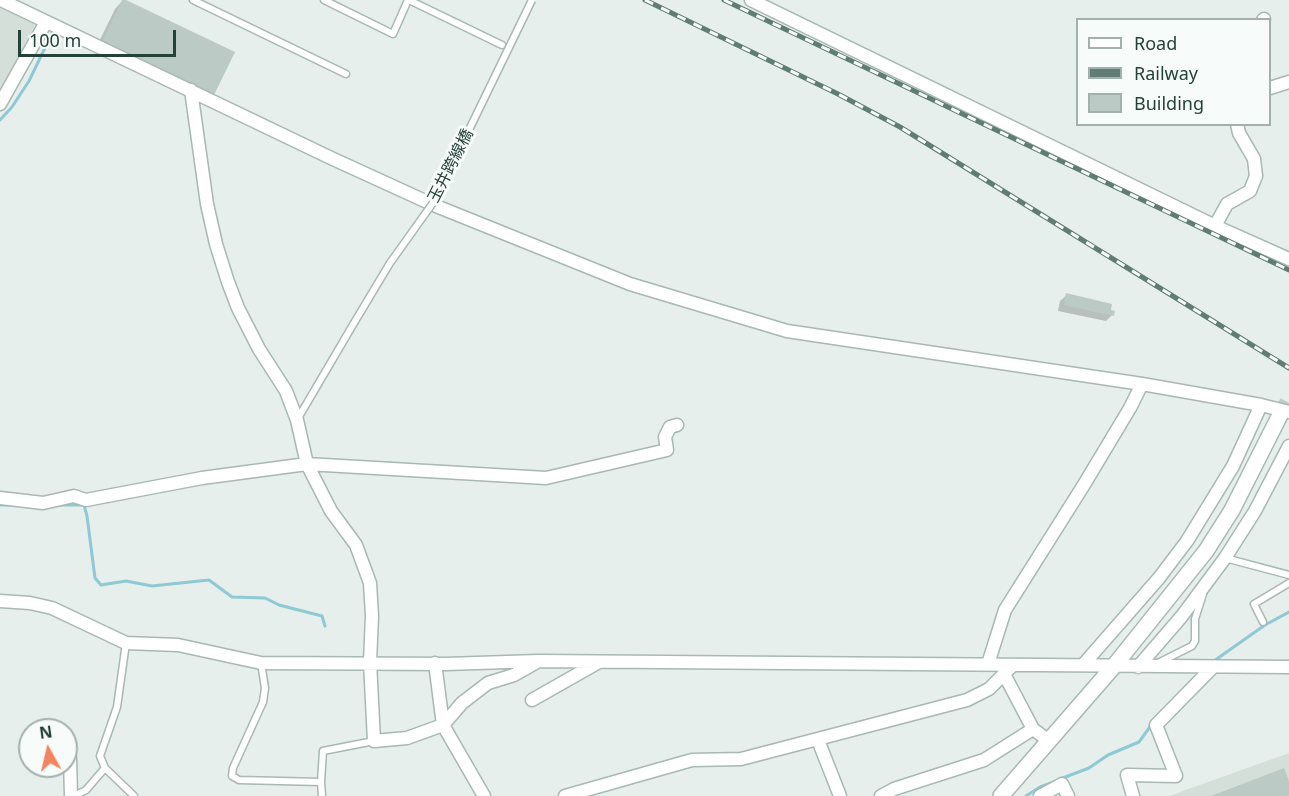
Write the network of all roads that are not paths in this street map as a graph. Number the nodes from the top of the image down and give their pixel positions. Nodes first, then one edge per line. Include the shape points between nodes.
1 (1, 0) edge
2 (193, 0) edge
3 (324, 0) edge
4 (408, 0) edge
5 (532, 0) edge
6 (751, 0) edge
7 (46, 22) junction
8 (502, 45) dead end
9 (346, 74) dead end
10 (1289, 82) edge
11 (1271, 87) edge
12 (191, 90) junction
13 (0, 104) edge
14 (1237, 126) edge
15 (1215, 226) junction
16 (1289, 259) edge
17 (1142, 384) junction
18 (1261, 405) junction
19 (1285, 414) edge
20 (297, 420) junction
21 (677, 426) dead end
22 (1289, 446) edge
23 (307, 464) junction
24 (0, 498) edge
25 (1225, 558) junction
26 (1289, 575) edge
27 (1289, 583) edge
28 (1205, 588) junction
29 (0, 601) edge
30 (1263, 622) dead end
31 (126, 643) junction
32 (538, 661) junction
33 (600, 661) junction
34 (370, 662) junction
35 (261, 663) junction
36 (435, 663) junction
37 (987, 664) junction
38 (1083, 665) junction
39 (1114, 666) junction
40 (1144, 667) junction
41 (1289, 667) edge
42 (1212, 668) junction
43 (1008, 669) junction
44 (532, 700) dead end
45 (443, 725) junction
46 (1033, 729) junction
47 (818, 740) junction
48 (374, 741) junction
49 (1049, 741) junction
50 (105, 768) junction
51 (71, 778) edge
52 (321, 782) junction
53 (72, 796) edge
54 (135, 796) edge
55 (322, 796) edge
56 (484, 796) edge
57 (565, 796) edge
58 (840, 796) edge
59 (881, 796) edge
60 (1001, 796) edge
61 (1040, 796) edge
62 (1068, 796) edge
63 (1133, 796) edge

1 - 7 street
2 - 9 lane
3 - 4 lane via 393,34
4 - 8 lane
5 - 20 lane, 玉井跨線橋, bridge via 435,200 390,263
6 - 15 street
7 - 12 street
7 - 13 street
10 - 11 street
12 - 17 street via 428,202 630,284 787,331
12 - 20 street via 207,204 228,282 237,308 286,391
14 - 15 street via 1254,159 1256,176 1250,191 1227,204
15 - 16 street
17 - 18 street
17 - 37 street via 1005,609
18 - 19 street
18 - 38 street via 1233,466 1187,541
19 - 39 street via 1206,550
20 - 23 street
21 - 23 street via 670,428 665,437 667,450 546,478
22 - 25 street
23 - 24 street via 202,478 86,500 74,496 43,503
23 - 34 street via 331,512 356,545 370,583
25 - 26 lane
25 - 28 street
27 - 30 lane via 1254,604
28 - 40 street
28 - 40 lane via 1192,646
29 - 31 street via 52,608
31 - 35 street via 178,645
31 - 50 lane via 117,707 100,756
32 - 33 street
32 - 36 street
32 - 45 street via 514,675 488,683
33 - 37 street
33 - 44 street
34 - 35 street
34 - 36 street
34 - 48 street
35 - 52 lane via 265,688 262,702 232,776 239,780
36 - 45 street
37 - 43 street
38 - 39 street
38 - 43 street
39 - 40 street
39 - 49 street
40 - 42 street
41 - 42 street
42 - 63 street via 1156,725 1176,776 1127,775
43 - 46 street
43 - 47 street via 989,689 967,700
45 - 48 street via 407,738
45 - 56 street
46 - 49 street
46 - 59 street via 984,760
47 - 57 street via 741,759 692,760
47 - 58 street
48 - 52 lane via 323,751
49 - 60 street
50 - 53 lane via 86,790
50 - 54 lane
51 - 53 street
52 - 55 lane
61 - 62 street via 1062,784

